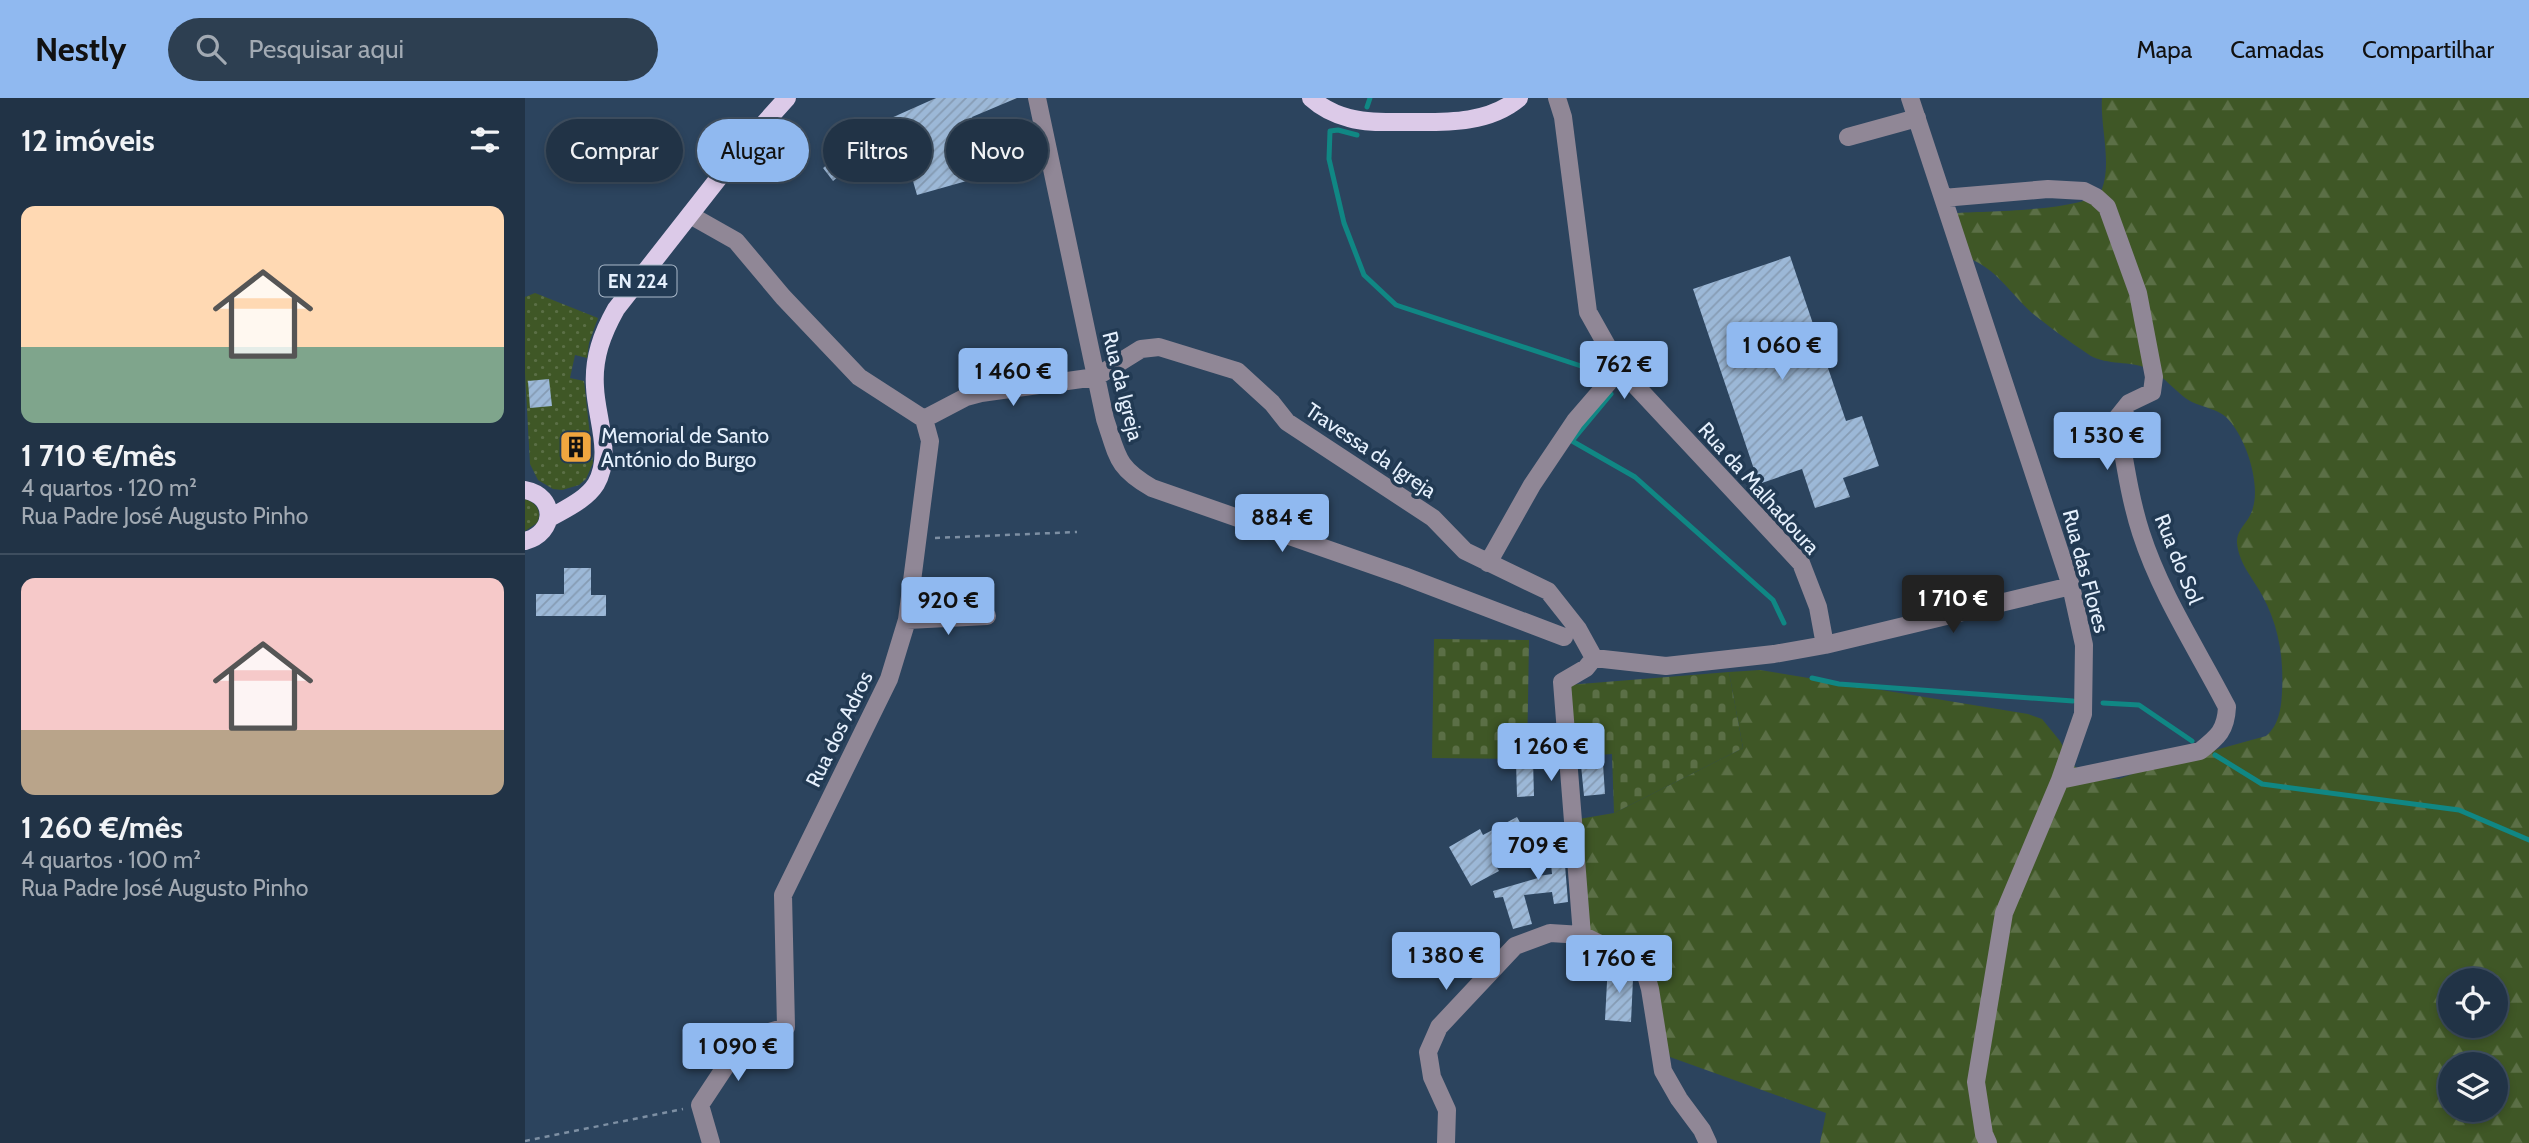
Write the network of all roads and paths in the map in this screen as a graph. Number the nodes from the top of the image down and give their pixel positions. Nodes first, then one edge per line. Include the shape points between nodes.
1 (787, 98) edge
2 (1037, 98) edge
3 (1311, 98) edge
4 (1519, 98) edge
5 (1557, 98) edge
6 (1910, 98) edge
7 (1917, 118) junction
8 (1848, 137) dead end
9 (1943, 198) junction
10 (690, 215) junction
11 (1620, 369) junction
12 (1095, 377) junction
13 (924, 419) junction
14 (532, 493) edge
15 (583, 498) junction
16 (548, 519) junction
17 (1077, 532) dead end
18 (918, 539) junction
19 (525, 541) edge
20 (1488, 563) junction
21 (2071, 586) junction
22 (987, 616) dead end
23 (908, 620) junction
24 (1564, 637) dead end
25 (1825, 645) junction
26 (1594, 658) junction
27 (2060, 780) junction
28 (1582, 935) junction
29 (700, 1105) junction
30 (525, 1141) edge
31 (711, 1143) edge
32 (1446, 1143) edge
33 (1708, 1143) edge
34 (1988, 1143) edge

1 - 10 main road, EN 224
2 - 12 street, Rua da Igreja
3 - 4 main road via 1322,108 1351,119 1382,122 1453,122 1490,114
5 - 11 street, Rua da Malhadoura via 1588,312
6 - 7 street, Rua das Flores
7 - 8 street
7 - 9 street, Rua das Flores
9 - 21 street, Rua das Flores
9 - 27 street, Rua do Sol via 2048,189 2084,191 2107,207 2138,293 2154,377 2152,392 2129,403 2117,418 2140,532 2164,591 2227,706 2226,723 2200,751
10 - 13 street via 736,241 859,377
10 - 15 main road, EN 224 via 616,309 602,335 594,386 603,463 597,483
11 - 20 street via 1575,421
11 - 25 street, Rua da Malhadoura via 1801,563 1818,607
12 - 13 street via 981,393
12 - 20 street, Travessa da Igreja via 1141,349 1159,347 1237,371 1287,422 1433,518 1465,551
12 - 24 street, Rua da Igreja via 1119,461 1130,475 1152,488
13 - 18 street, Rua dos Adros via 930,441
14 - 15 main road
14 - 16 main road via 548,510
15 - 16 main road, EN 224
16 - 19 main road, EN 224 via 541,534
17 - 18 path
18 - 23 street, Rua dos Adros
20 - 26 street, Travessa da Igreja via 1548,591
21 - 25 street
21 - 27 street, Rua das Flores via 2084,645 2083,714
22 - 23 street
23 - 29 street, Rua dos Adros via 889,679 783,895 786,1027 743,1040
25 - 26 street via 1666,666
26 - 28 street via 1562,682
27 - 34 street, Rua das Flores via 2004,913 1976,1082
28 - 32 street via 1551,933 1515,946 1439,1027 1428,1052 1432,1077 1447,1110
28 - 33 street via 1643,965 1663,1071
29 - 30 path
29 - 31 street

